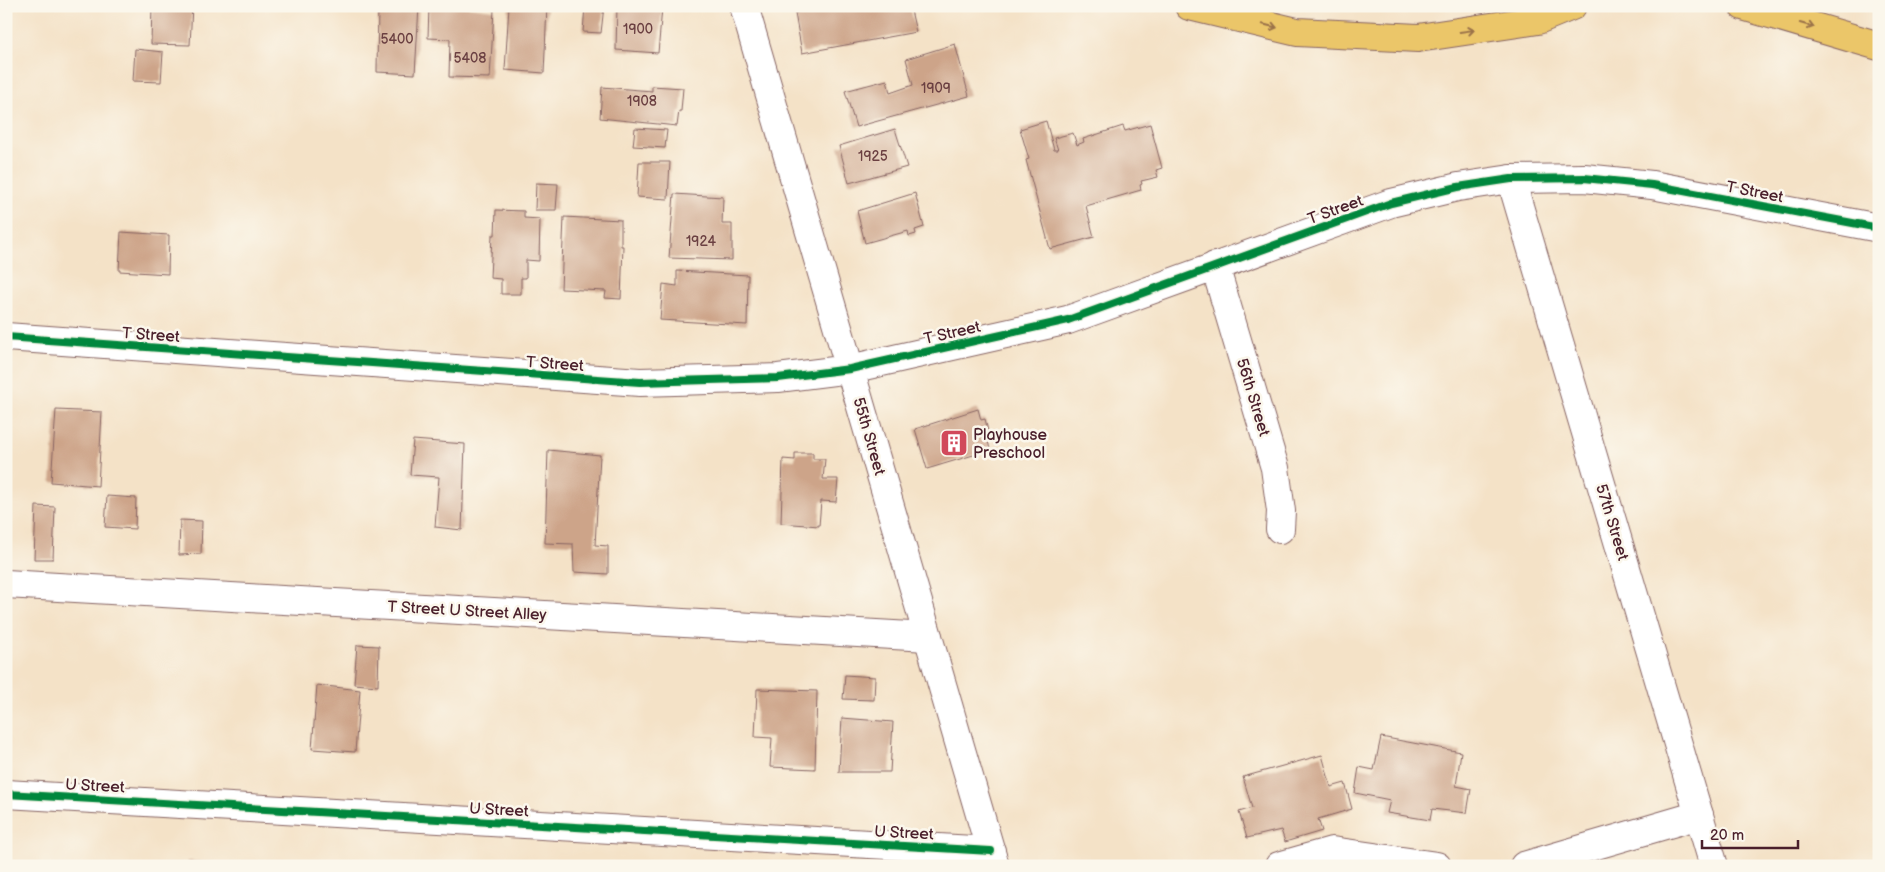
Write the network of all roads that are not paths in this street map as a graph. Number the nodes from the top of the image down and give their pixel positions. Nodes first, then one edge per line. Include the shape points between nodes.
1 (744, 6) edge
2 (1189, 6) edge
3 (1572, 6) edge
4 (1744, 6) edge
5 (1879, 46) edge
6 (1511, 179) junction
7 (1879, 228) edge
8 (1215, 266) junction
9 (6, 337) edge
10 (850, 369) junction
11 (1280, 529) dead end
12 (6, 584) edge
13 (928, 637) junction
14 (6, 794) edge
15 (1699, 814) junction
16 (993, 858) edge
17 (1279, 866) edge
18 (1437, 866) edge
19 (1524, 866) edge
20 (1714, 866) edge

1 - 10 street, 55th Street
2 -> 3 highway via 1296,32 1418,38 1538,20
4 -> 5 highway
6 - 7 street, T Street via 1584,178 1652,185
6 - 8 street, T Street via 1458,187 1391,203
6 - 15 street, 57th Street
8 - 10 street, T Street via 1068,320
8 - 11 street, 56th Street via 1275,468
9 - 10 street, T Street via 640,382 778,378
10 - 13 street, 55th Street
12 - 13 street, T Street U Street Alley
13 - 16 street, 55th Street
14 - 16 street, U Street
15 - 19 street
15 - 20 street, 57th Street
17 - 18 street via 1332,851

